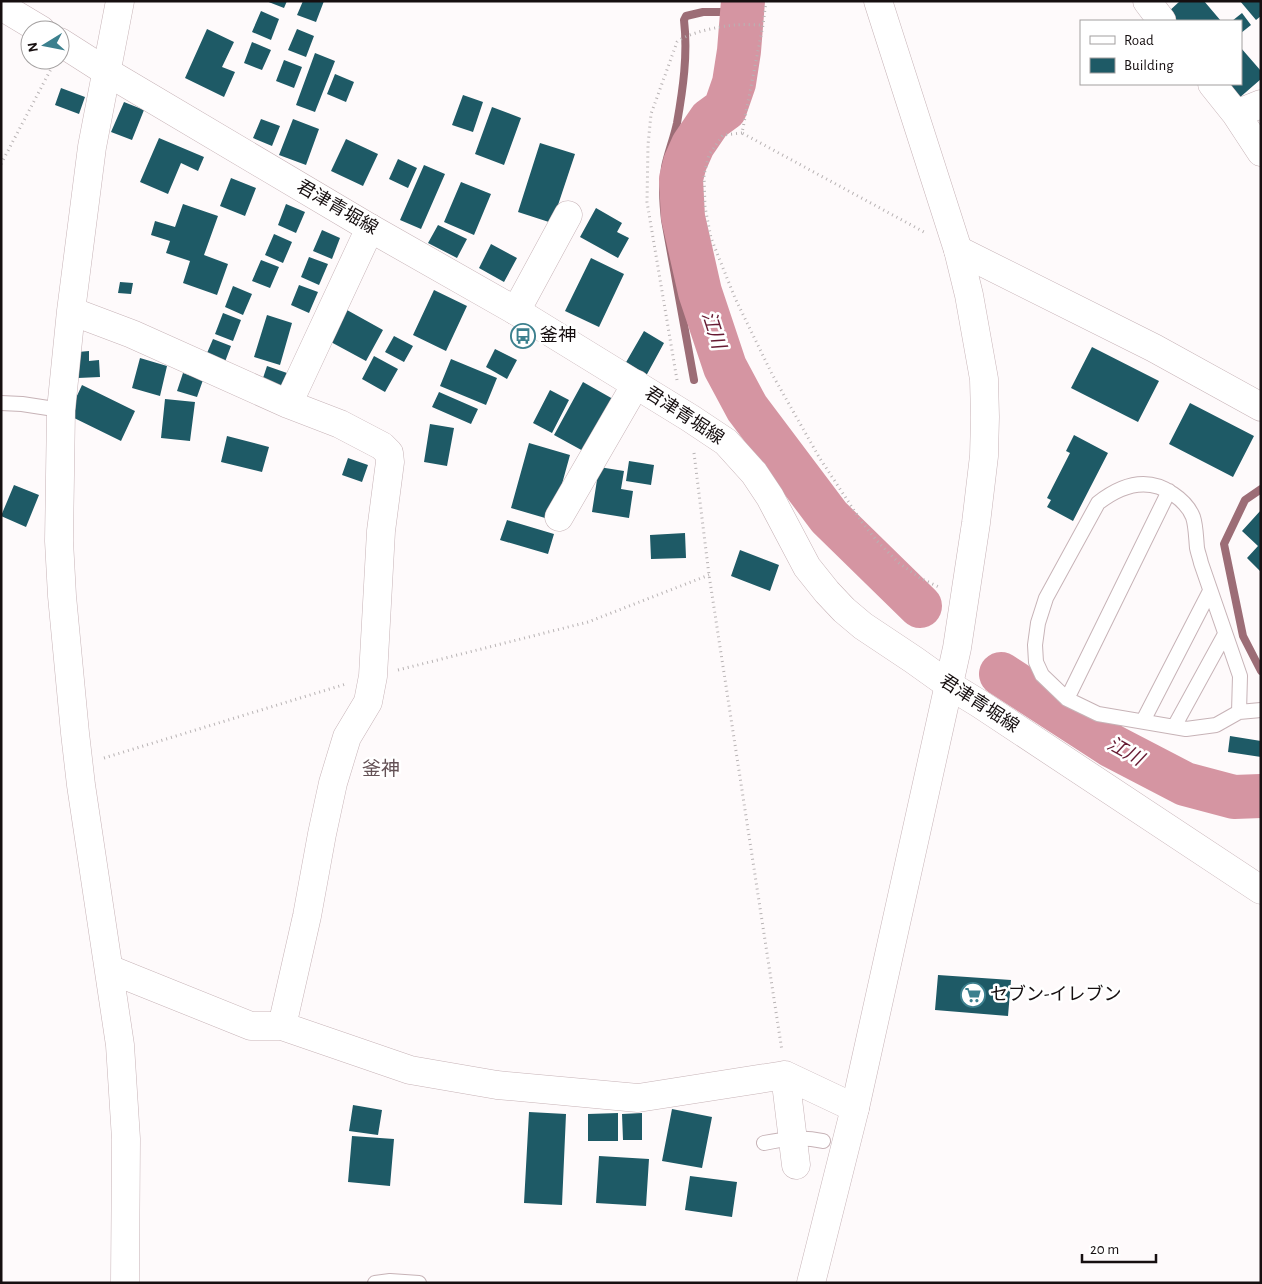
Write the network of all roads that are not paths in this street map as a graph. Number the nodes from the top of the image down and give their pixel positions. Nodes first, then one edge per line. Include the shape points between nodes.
1 (120, 1) edge
2 (878, 1) edge
3 (1147, 1) edge
4 (1, 6) edge
5 (24, 20) edge
6 (1161, 20) edge
7 (70, 54) edge
8 (107, 72) junction
9 (1213, 85) edge
10 (1261, 104) edge
11 (1236, 114) junction
12 (1261, 152) edge
13 (568, 215) dead end
14 (370, 228) junction
15 (958, 250) junction
16 (71, 311) junction
17 (516, 311) junction
18 (636, 384) junction
19 (1, 403) edge
20 (288, 404) junction
21 (1261, 407) edge
22 (60, 410) junction
23 (1169, 491) junction
24 (560, 517) dead end
25 (1210, 591) junction
26 (1225, 634) junction
27 (949, 685) junction
28 (1067, 699) junction
29 (1261, 710) edge
30 (1239, 712) junction
31 (1143, 721) junction
32 (1174, 727) junction
33 (1261, 890) edge
34 (109, 969) junction
35 (282, 1026) junction
36 (785, 1075) junction
37 (854, 1108) junction
38 (793, 1138) junction
39 (822, 1140) dead end
40 (764, 1143) dead end
41 (796, 1165) dead end
42 (125, 1283) edge
43 (375, 1283) edge
44 (419, 1283) edge
45 (811, 1283) edge

1 - 8 street
2 - 15 street
3 - 6 street
4 - 5 street
7 - 8 street, 君津青堀線
8 - 14 street, 君津青堀線
8 - 16 street via 92,147
9 - 11 street
10 - 11 street
11 - 12 street
13 - 17 street
14 - 17 street, 君津青堀線
14 - 20 street
15 - 21 street via 1154,348
15 - 27 street via 984,379 985,417 984,456 966,598
16 - 20 street via 132,334
16 - 22 street
17 - 18 street, 君津青堀線
18 - 24 street
18 - 27 street, 君津青堀線 via 726,442 770,496 807,567 844,610 862,626
19 - 22 lane
20 - 35 street via 340,424 382,446 389,453 390,462 381,531 368,702 347,737 333,783
22 - 34 street via 62,596 81,785
23 - 25 lane via 1181,499 1193,518
23 - 28 lane
23 - 28 lane via 1138,484 1118,489 1098,503 1046,598 1038,623 1036,662 1042,675
25 - 26 lane
25 - 31 lane
26 - 30 lane via 1240,676
26 - 32 lane
27 - 33 street, 君津青堀線
27 - 37 street
28 - 31 lane via 1098,714
29 - 30 lane
30 - 32 lane via 1216,725 1186,729
31 - 32 lane
34 - 35 street via 251,1026
34 - 42 street via 120,1045 126,1139
35 - 36 street via 410,1070 497,1085 638,1098
36 - 37 street
36 - 38 street
37 - 45 street
38 - 39 lane
38 - 40 lane
38 - 41 street
43 - 44 lane

